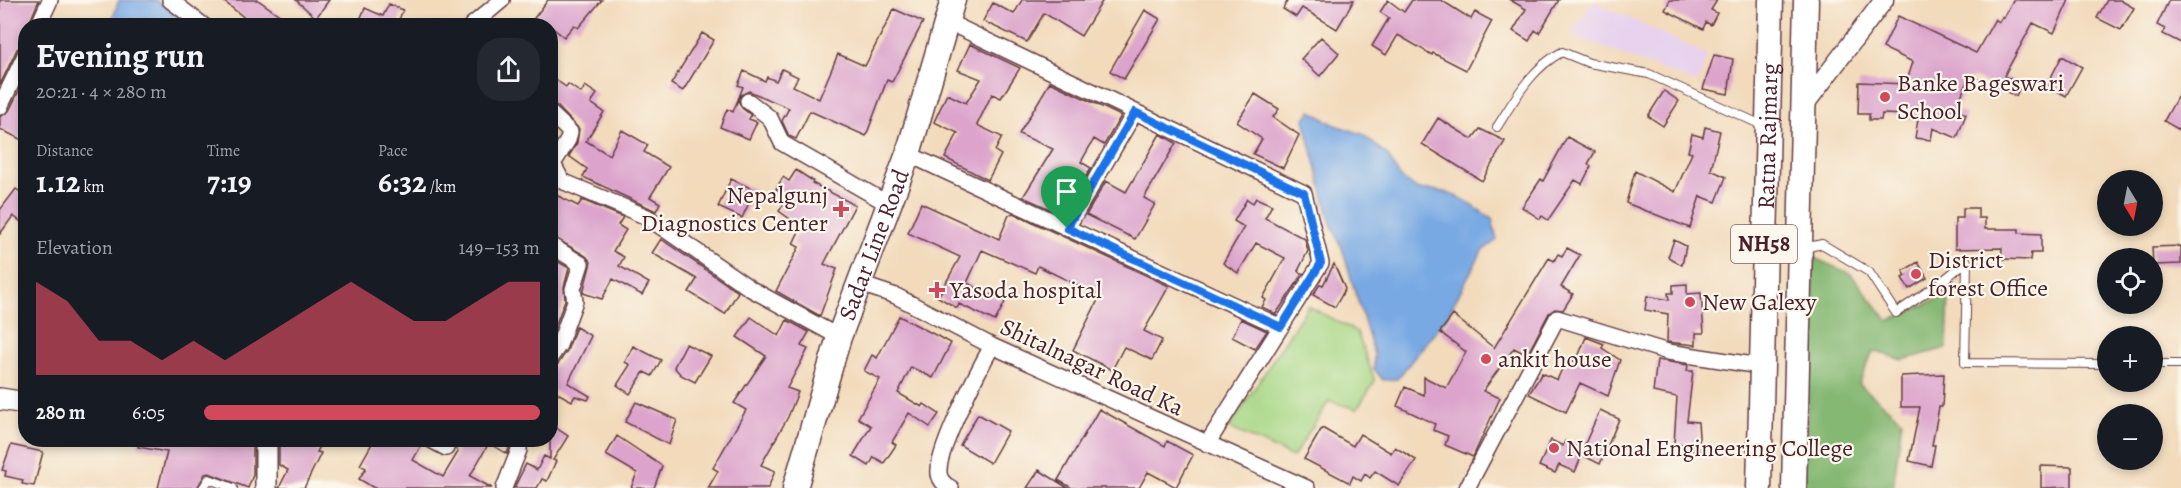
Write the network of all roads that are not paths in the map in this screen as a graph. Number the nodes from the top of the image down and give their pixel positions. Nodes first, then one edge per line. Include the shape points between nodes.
1 (50, 0) edge
2 (170, 0) edge
3 (502, 0) edge
4 (1771, 0) edge
5 (1806, 0) edge
6 (1884, 0) edge
7 (950, 11) edge
8 (42, 18) edge
9 (194, 18) edge
10 (485, 18) edge
11 (18, 69) edge
12 (748, 101) dead end
13 (1804, 104) junction
14 (0, 107) edge
15 (1135, 112) junction
16 (558, 121) edge
17 (1497, 127) dead end
18 (1768, 128) junction
19 (908, 154) junction
20 (558, 156) edge
21 (558, 173) edge
22 (890, 205) junction
23 (1067, 228) junction
24 (1800, 249) junction
25 (558, 250) edge
26 (861, 285) junction
27 (1281, 327) junction
28 (839, 337) junction
29 (558, 346) edge
30 (992, 346) junction
31 (2097, 364) edge
32 (2163, 364) edge
33 (2181, 364) edge
34 (1761, 366) junction
35 (0, 399) edge
36 (18, 402) edge
37 (1207, 444) junction
38 (266, 447) edge
39 (519, 447) edge
40 (203, 488) edge
41 (233, 488) edge
42 (266, 488) edge
43 (504, 488) edge
44 (795, 488) edge
45 (951, 488) edge
46 (1307, 488) edge
47 (1467, 488) edge
48 (1760, 488) edge
49 (1794, 488) edge

1 - 8 street
2 - 9 street
3 - 10 street
4 - 18 main road, Ratna Rajmarg / NH58
5 - 13 main road, Ratna Rajmarg / NH58
6 - 13 street
7 - 15 street
7 - 19 main road, Sadar Line Road
11 - 14 street
12 - 22 street via 770,118 782,143
13 - 24 main road, Ratna Rajmarg / NH58
15 - 23 street
15 - 27 street via 1304,193 1321,263
16 - 20 street via 570,132
17 - 18 lane via 1523,86 1548,59 1562,52 1589,63 1649,74
18 - 34 main road, Ratna Rajmarg / NH58
19 - 22 main road, Sadar Line Road
19 - 23 street
21 - 28 street via 562,181 647,217 751,289
22 - 26 main road, Sadar Line Road
23 - 27 street
24 - 31 lane via 1822,244 1869,272 1896,313 1966,261 1965,363
24 - 49 main road, Ratna Rajmarg / NH58
25 - 29 street via 581,264 573,289 575,301
26 - 28 main road, Sadar Line Road
26 - 30 street, Shitalnagar Road Ka via 896,296
27 - 37 street
28 - 44 main road, Sadar Line Road
30 - 37 street, Shitalnagar Road Ka
30 - 45 street via 942,456 938,472 944,485
32 - 33 lane
34 - 47 street via 1668,352 1557,318
34 - 48 main road, Ratna Rajmarg / NH58
35 - 36 main road
37 - 46 street, Shitalnagar Road Ka
38 - 42 main road
39 - 43 street
40 - 41 lane via 208,479

